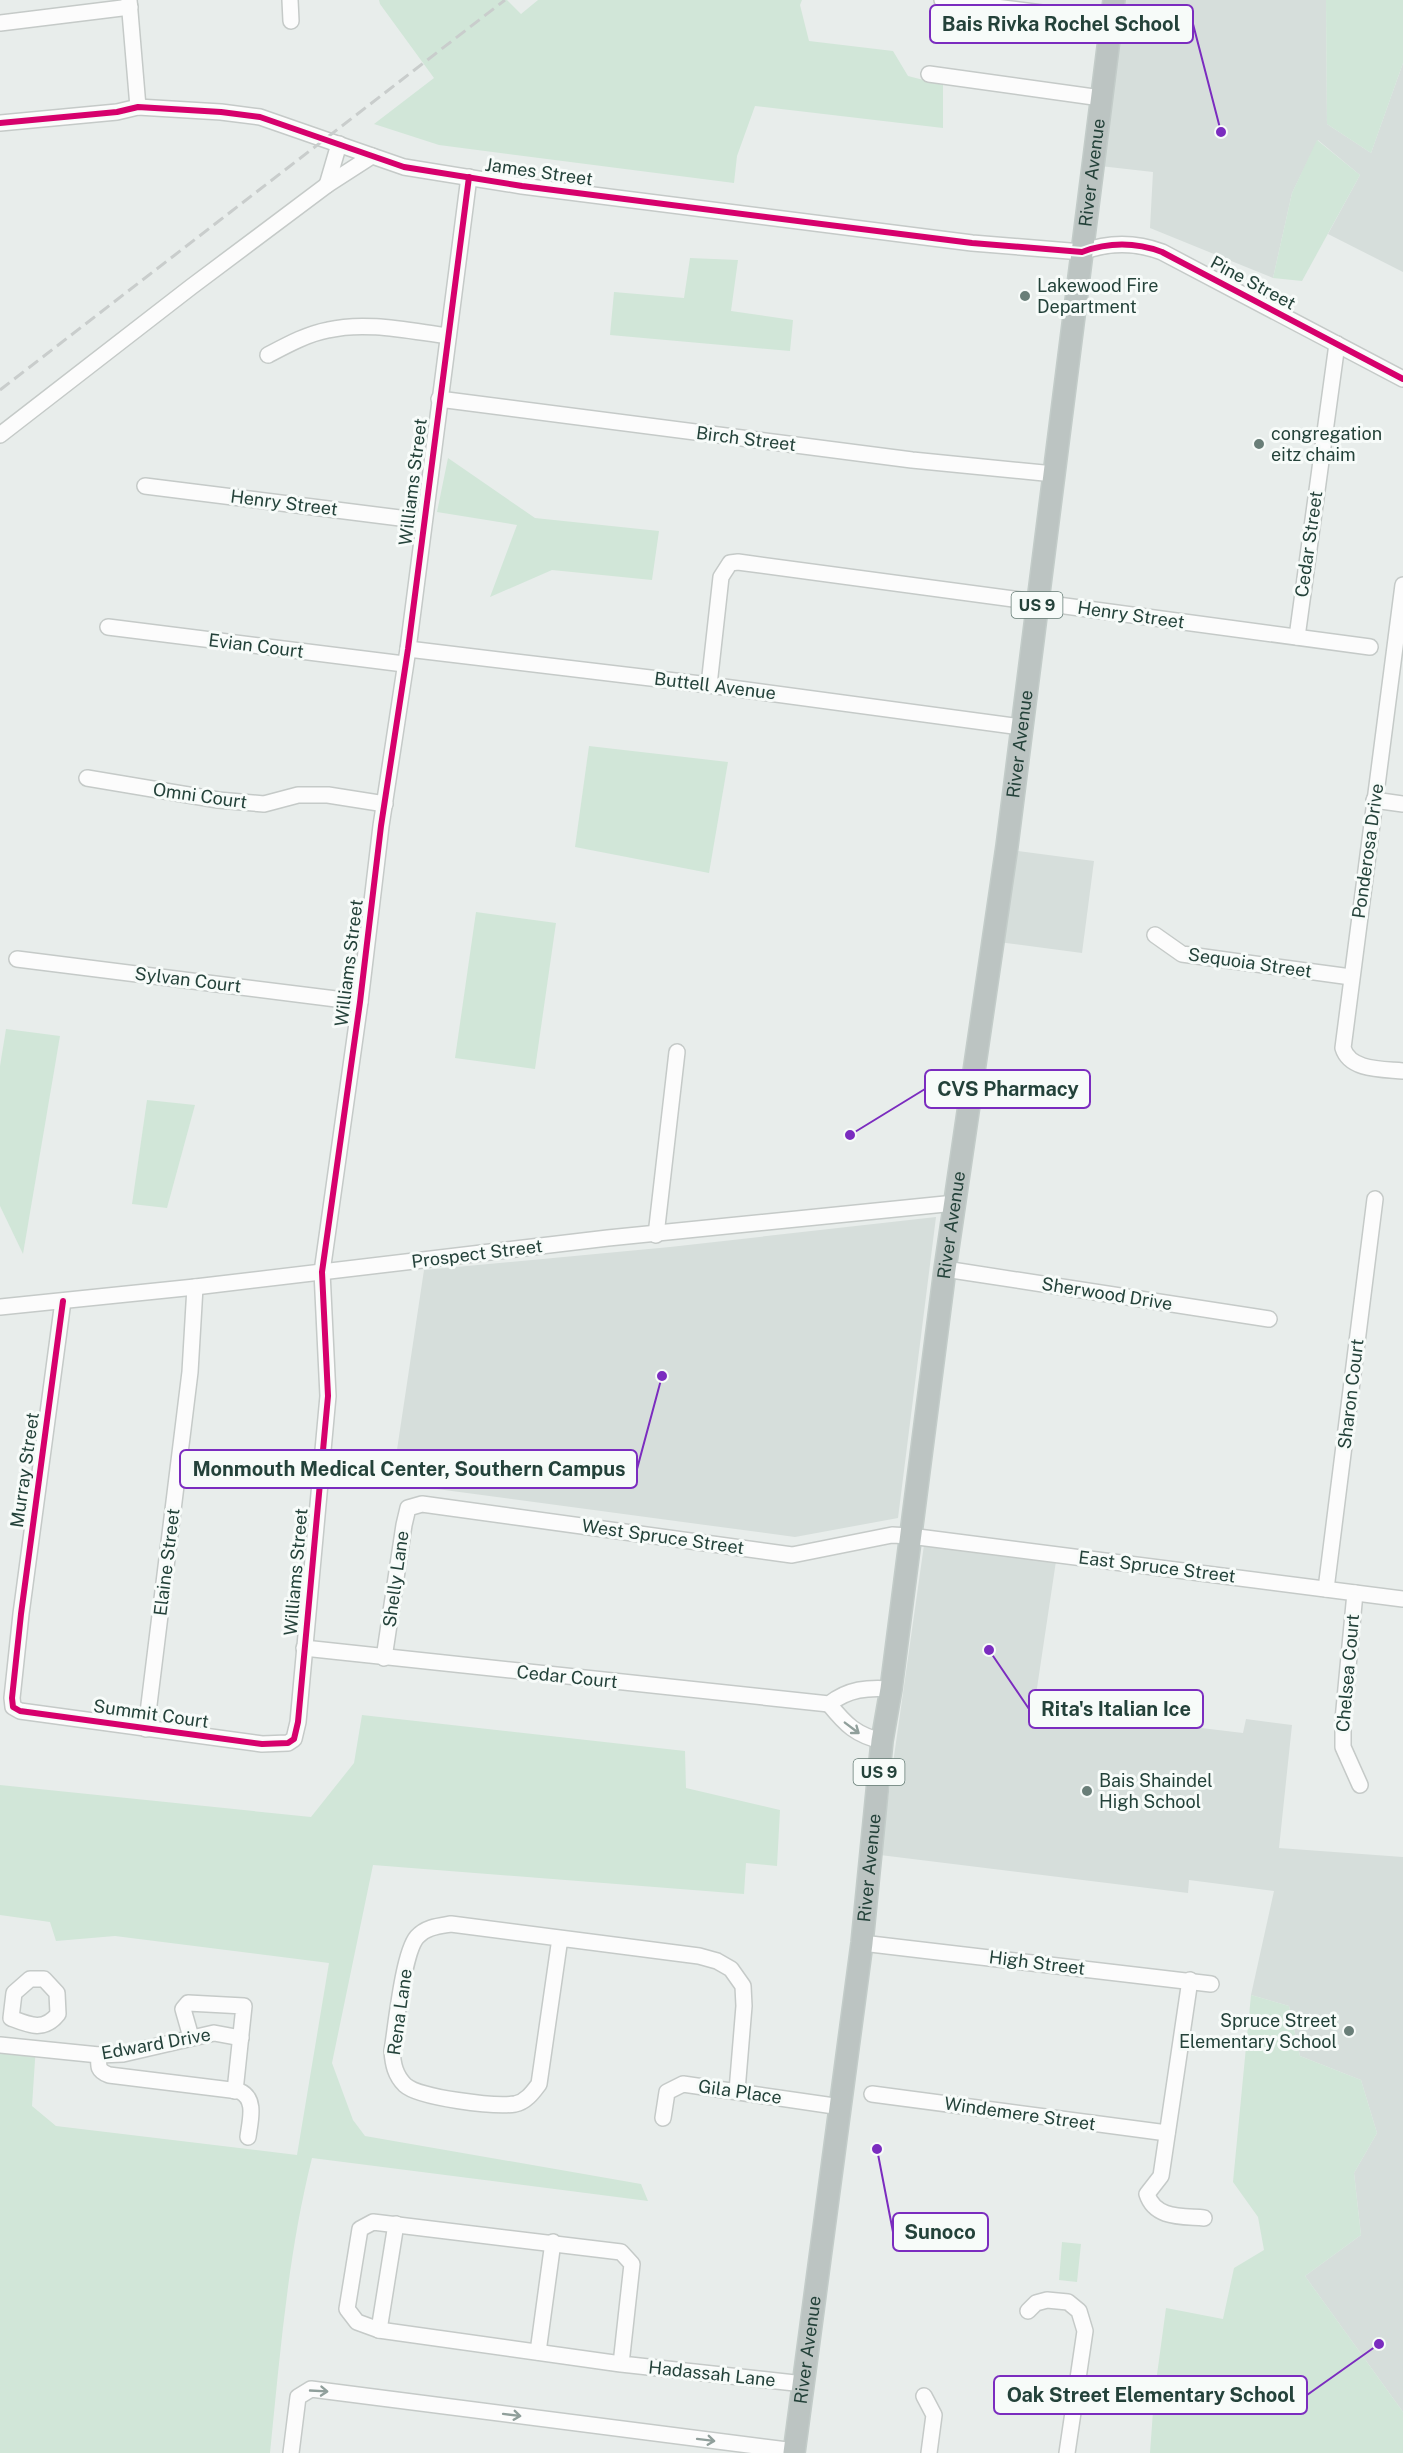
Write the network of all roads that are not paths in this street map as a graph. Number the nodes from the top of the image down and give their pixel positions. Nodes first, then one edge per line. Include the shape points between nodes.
1 (290, 0) edge
2 (942, 0) edge
3 (1114, 0) edge
4 (129, 4) edge
5 (291, 21) dead end
6 (1111, 22) junction
7 (0, 23) edge
8 (930, 74) dead end
9 (1101, 98) junction
10 (138, 107) junction
11 (0, 123) edge
12 (339, 144) junction
13 (372, 156) junction
14 (469, 177) junction
15 (327, 185) junction
16 (1082, 252) junction
17 (448, 336) junction
18 (1337, 344) junction
19 (268, 355) dead end
20 (1403, 379) edge
21 (439, 399) junction
22 (0, 435) edge
23 (1054, 474) junction
24 (145, 486) dead end
25 (423, 521) junction
26 (1403, 585) edge
27 (1037, 602) junction
28 (108, 627) dead end
29 (1297, 638) junction
30 (1370, 647) dead end
31 (406, 656) junction
32 (709, 685) junction
33 (1021, 727) junction
34 (87, 778) dead end
35 (1374, 800) junction
36 (385, 804) junction
37 (1403, 804) edge
38 (1155, 935) dead end
39 (17, 959) dead end
40 (1351, 977) junction
41 (360, 1002) junction
42 (677, 1052) dead end
43 (1403, 1071) edge
44 (1375, 1199) dead end
45 (955, 1203) junction
46 (656, 1235) junction
47 (945, 1269) junction
48 (322, 1272) junction
49 (195, 1287) junction
50 (63, 1301) junction
51 (0, 1307) edge
52 (1269, 1319) dead end
53 (415, 1505) joint
54 (910, 1536) junction
55 (1326, 1589) junction
56 (1355, 1593) junction
57 (1403, 1599) edge
58 (304, 1648) junction
59 (384, 1658) junction
60 (891, 1689) junction
61 (829, 1704) junction
62 (20, 1711) joint
63 (146, 1729) junction
64 (882, 1741) junction
65 (279, 1745) joint
66 (1360, 1785) dead end
67 (560, 1938) junction
68 (862, 1943) junction
69 (1190, 1980) junction
70 (1211, 1984) dead end
71 (11, 2018) dead end
72 (191, 2037) junction
73 (241, 2038) junction
74 (3, 2045) edge
75 (99, 2055) junction
76 (235, 2091) junction
77 (737, 2091) junction
78 (872, 2094) dead end
79 (841, 2107) junction
80 (663, 2118) dead end
81 (1167, 2133) junction
82 (248, 2137) dead end
83 (1204, 2218) dead end
84 (396, 2224) junction
85 (553, 2242) junction
86 (1028, 2311) dead end
87 (379, 2330) junction
88 (538, 2352) junction
89 (621, 2364) junction
90 (804, 2384) junction
91 (924, 2396) dead end
92 (794, 2452) edge
93 (291, 2453) edge
94 (929, 2453) edge
95 (1067, 2453) edge

1 - 5 street
2 - 6 street
3 - 6 highway, River Avenue / US 9
4 - 7 street
4 - 10 street
6 - 9 highway, River Avenue / US 9
8 - 9 street
9 - 16 highway, River Avenue / US 9
10 - 11 street, James Street
10 - 12 street, James Street via 260,117
12 - 13 street, James Street
12 - 15 street
13 - 14 street, James Street via 404,167
13 - 15 street
14 - 16 street, James Street via 972,243
14 - 17 street, Williams Street
15 - 22 street
16 - 18 street, Pine Street via 1126,244 1162,252
16 - 23 highway, River Avenue / US 9
17 - 19 street via 359,326 328,329
17 - 21 street, Williams Street
18 - 20 street, Pine Street
18 - 29 street, Cedar Street
21 - 23 street, Birch Street via 912,460
21 - 25 street, Williams Street
23 - 27 highway, River Avenue / US 9
24 - 25 street, Henry Street
25 - 31 street, Williams Street
26 - 35 street, Ponderosa Drive
27 - 29 street, Henry Street
27 - 32 street, Henry Street via 730,563 721,577
27 - 33 highway, River Avenue / US 9
28 - 31 street, Evian Court
29 - 30 street, Henry Street
31 - 32 street, Buttell Avenue
31 - 36 street, Williams Street
32 - 33 street, Buttell Avenue
33 - 45 highway, River Avenue / US 9
34 - 36 street, Omni Court via 218,800 264,804 298,795 328,795
35 - 37 street
35 - 40 street, Ponderosa Drive
36 - 41 street, Williams Street
38 - 40 street, Sequoia Street via 1182,954
39 - 41 street, Sylvan Court
40 - 43 street, Ponderosa Drive via 1345,1056 1369,1067
41 - 48 street, Williams Street
42 - 46 street
44 - 55 street, Sharon Court
45 - 46 street, Prospect Street
45 - 47 highway, River Avenue / US 9
46 - 48 street, Prospect Street
47 - 52 street, Sherwood Drive
47 - 54 highway, River Avenue / US 9
48 - 49 street, Prospect Street
48 - 58 street, Williams Street via 328,1396
49 - 50 street, Prospect Street
49 - 63 street, Elaine Street via 190,1372
50 - 51 street, Prospect Street
50 - 62 street, Murray Street via 16,1659 12,1698 13,1707
53 - 54 street, West Spruce Street via 792,1555 892,1535
53 - 59 street, Shelly Lane via 408,1508 404,1525
54 - 55 street, East Spruce Street
54 - 60 highway, River Avenue / US 9
55 - 56 street, East Spruce Street
56 - 57 street, East Spruce Street
56 - 66 street, Chelsea Court via 1342,1747
58 - 59 street, Cedar Court
58 - 65 street, Williams Street via 294,1739
59 - 61 street, Cedar Court
60 - 61 street via 865,1688
60 - 64 highway, River Avenue / US 9
61 -> 64 street via 858,1733
62 - 63 street, Summit Court
63 - 65 street, Summit Court
64 - 68 highway, River Avenue / US 9
67 - 67 street, Rena Lane via 451,1924 432,1926 417,1937 409,1952 392,2051 398,2078 418,2093 441,2098 517,2104 530,2096 539,2084
67 - 77 street, Rena Lane via 699,1956 731,1969 743,1986 744,2006
68 - 69 street, High Street
68 - 79 highway, River Avenue / US 9
69 - 70 street, High Street
69 - 81 street
71 - 74 street
72 - 73 street, Edward Drive via 214,2032
72 - 73 street via 183,2009 188,2003 243,2006
72 - 75 street, Edward Drive via 123,2054
73 - 76 street
74 - 75 street, Edward Drive
75 - 76 street via 98,2067 109,2075
76 - 82 street via 250,2098
77 - 79 street, Gila Place
77 - 80 street, Gila Place via 683,2084 667,2092
78 - 81 street, Windemere Street
79 - 90 highway, River Avenue / US 9
81 - 83 street via 1161,2176 1147,2194 1150,2205 1158,2211
84 - 85 street, Hadassah Lane
84 - 87 street
84 - 87 street, Hadassah Lane via 373,2222 360,2229 346,2308 357,2322
85 - 88 street
85 - 89 street, Hadassah Lane via 621,2252 632,2264
86 - 95 street via 1047,2300 1068,2302 1079,2311 1085,2331
87 - 88 street, Hadassah Lane
88 - 89 street, Hadassah Lane
89 - 90 street, Hadassah Lane
90 - 92 highway, River Avenue / US 9
91 - 94 street via 934,2415
93 -> 92 street, River Avenue via 298,2397 311,2389

